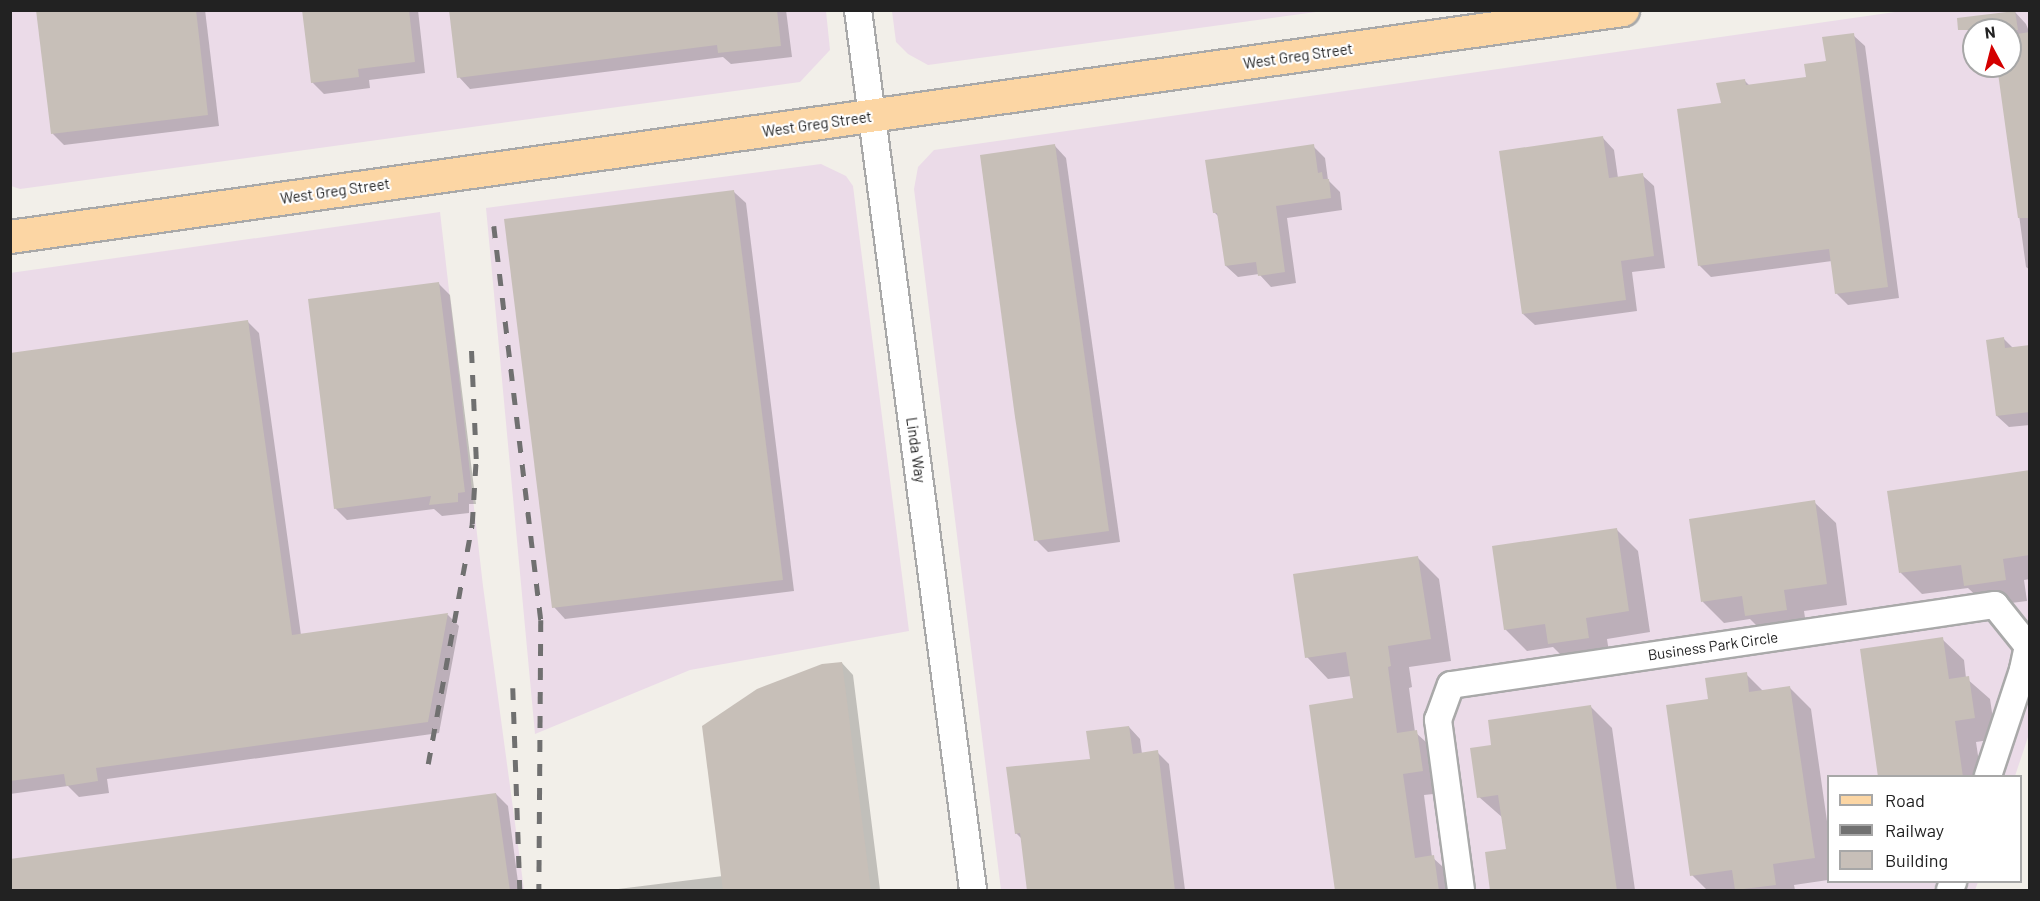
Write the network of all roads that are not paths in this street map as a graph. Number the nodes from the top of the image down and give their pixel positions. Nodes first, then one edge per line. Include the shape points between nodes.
1 (858, 10) edge
2 (1623, 10) edge
3 (870, 117) junction
4 (10, 237) edge
5 (1989, 775) edge
6 (973, 891) edge
7 (1461, 891) edge

1 - 3 street, Linda Way
2 - 3 main road, West Greg Street
3 - 4 main road, West Greg Street
3 - 6 street, Linda Way
5 - 7 street, Business Park Circle via 2028,646 1995,605 1451,685 1438,720

